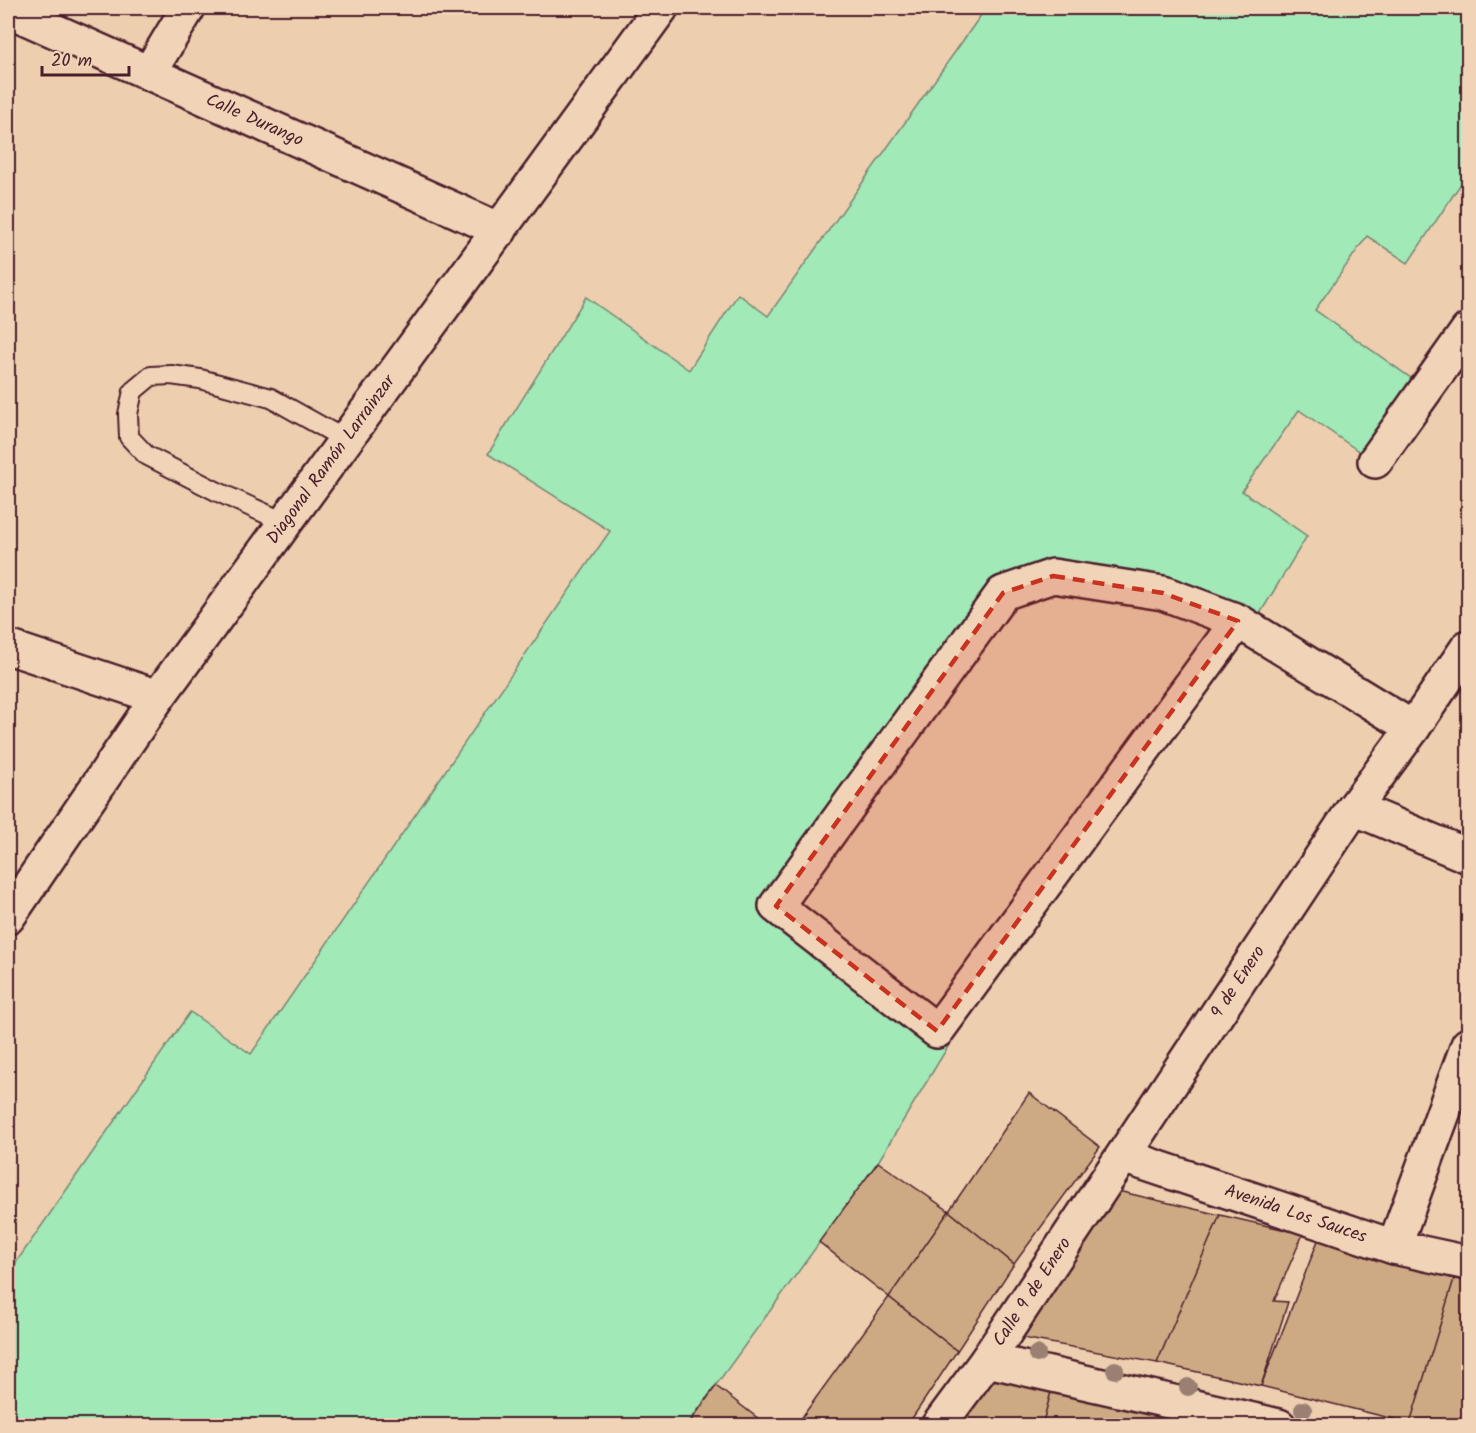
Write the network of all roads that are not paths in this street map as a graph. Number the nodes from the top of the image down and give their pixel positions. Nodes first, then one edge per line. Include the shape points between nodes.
1 (188, 8) edge
2 (661, 8) edge
3 (8, 10) edge
4 (149, 73) junction
5 (500, 230) junction
6 (1468, 330) edge
7 (346, 441) junction
8 (1375, 461) dead end
9 (286, 523) junction
10 (1238, 621) junction
11 (8, 647) edge
12 (1468, 647) edge
13 (158, 697) junction
14 (1413, 728) junction
15 (1354, 808) junction
16 (1468, 856) edge
17 (8, 917) edge
18 (1468, 1045) edge
19 (1124, 1156) junction
20 (1394, 1247) junction
21 (1468, 1263) edge
22 (987, 1360) junction
23 (938, 1425) edge
24 (1279, 1425) edge

1 - 4 street
2 - 5 street, Diagonal Ramón Larrainzar
3 - 4 street, Calle Durango
4 - 5 street, Calle Durango
5 - 7 street, Diagonal Ramón Larrainzar
6 - 8 street
7 - 9 street, Diagonal Ramón Larrainzar
7 - 9 lane via 271,398 200,379 151,376 133,391 129,437 146,455
9 - 13 street, Diagonal Ramón Larrainzar
10 - 10 street via 1164,592 1053,576 1003,593 776,906 937,1031
10 - 14 street
11 - 13 street
12 - 14 street, 9 de Enero
13 - 17 street, Diagonal Ramón Larrainzar
14 - 15 street, 9 de Enero
15 - 16 street
15 - 19 street, 9 de Enero
18 - 20 street
19 - 20 street, Avenida Los Sauces
19 - 22 street, Calle 9 de Enero
20 - 21 street, Avenida Los Sauces
22 - 23 street, Calle 9 de Enero
22 - 24 street

